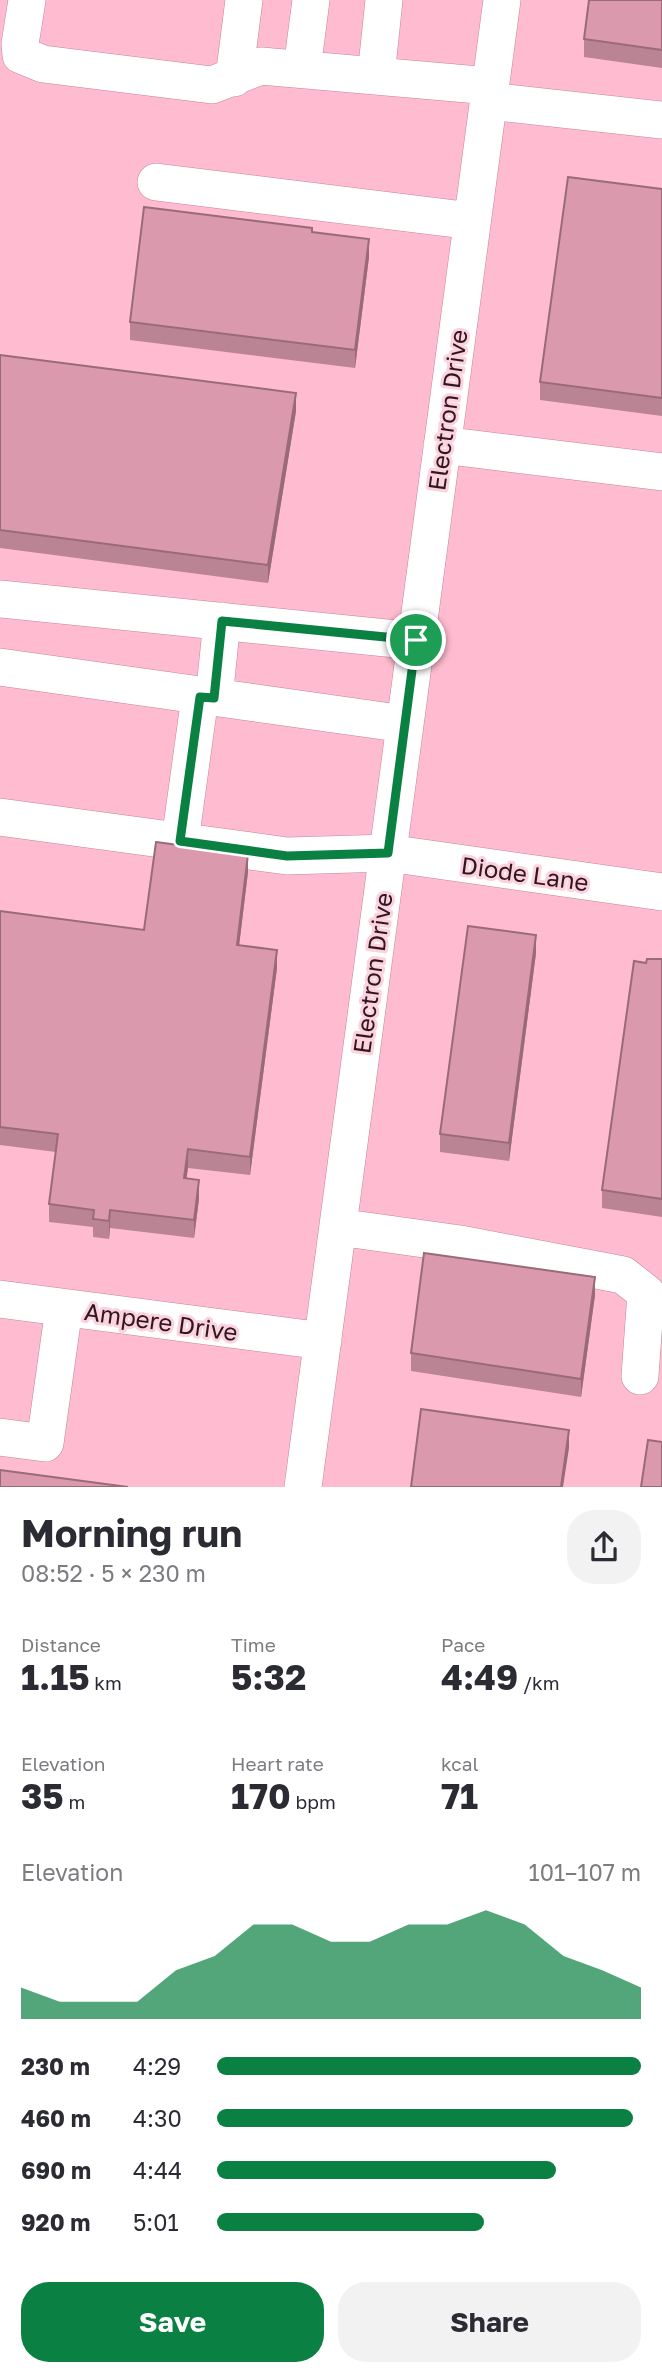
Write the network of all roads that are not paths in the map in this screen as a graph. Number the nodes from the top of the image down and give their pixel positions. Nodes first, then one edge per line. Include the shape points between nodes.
1 (27, 0) edge
2 (244, 0) edge
3 (311, 0) edge
4 (384, 0) edge
5 (502, 0) edge
6 (302, 69) junction
7 (376, 76) junction
8 (234, 78) junction
9 (489, 93) junction
10 (662, 120) edge
11 (156, 182) dead end
12 (472, 221) junction
13 (443, 444) junction
14 (662, 472) edge
15 (0, 599) edge
16 (222, 621) junction
17 (416, 640) junction
18 (0, 667) edge
19 (206, 698) junction
20 (405, 724) junction
21 (0, 817) edge
22 (180, 841) junction
23 (388, 853) junction
24 (662, 892) edge
25 (338, 1227) junction
26 (0, 1299) edge
27 (64, 1308) junction
28 (323, 1341) junction
29 (639, 1376) dead end
30 (0, 1437) edge
31 (303, 1487) edge

1 - 8 street via 20,44 22,55 31,61 212,85
2 - 8 street
3 - 6 street
4 - 7 street
5 - 9 street, Electron Drive
6 - 7 street
6 - 8 street via 261,66
7 - 9 street
9 - 10 street
9 - 12 street, Electron Drive
11 - 12 street
12 - 13 street, Electron Drive
13 - 14 street
13 - 17 street, Electron Drive
15 - 16 street
16 - 17 street
16 - 19 street
17 - 20 street, Electron Drive
18 - 19 street
19 - 20 street
19 - 22 street
20 - 23 street, Electron Drive
21 - 22 street, Diode Lane
22 - 23 street, Diode Lane via 287,856
23 - 24 street, Diode Lane
23 - 25 street, Electron Drive
25 - 28 street, Electron Drive
25 - 29 street via 623,1275 646,1293
26 - 27 street, Ampere Drive
27 - 28 street, Ampere Drive
27 - 30 street via 45,1443
28 - 31 street, Electron Drive

